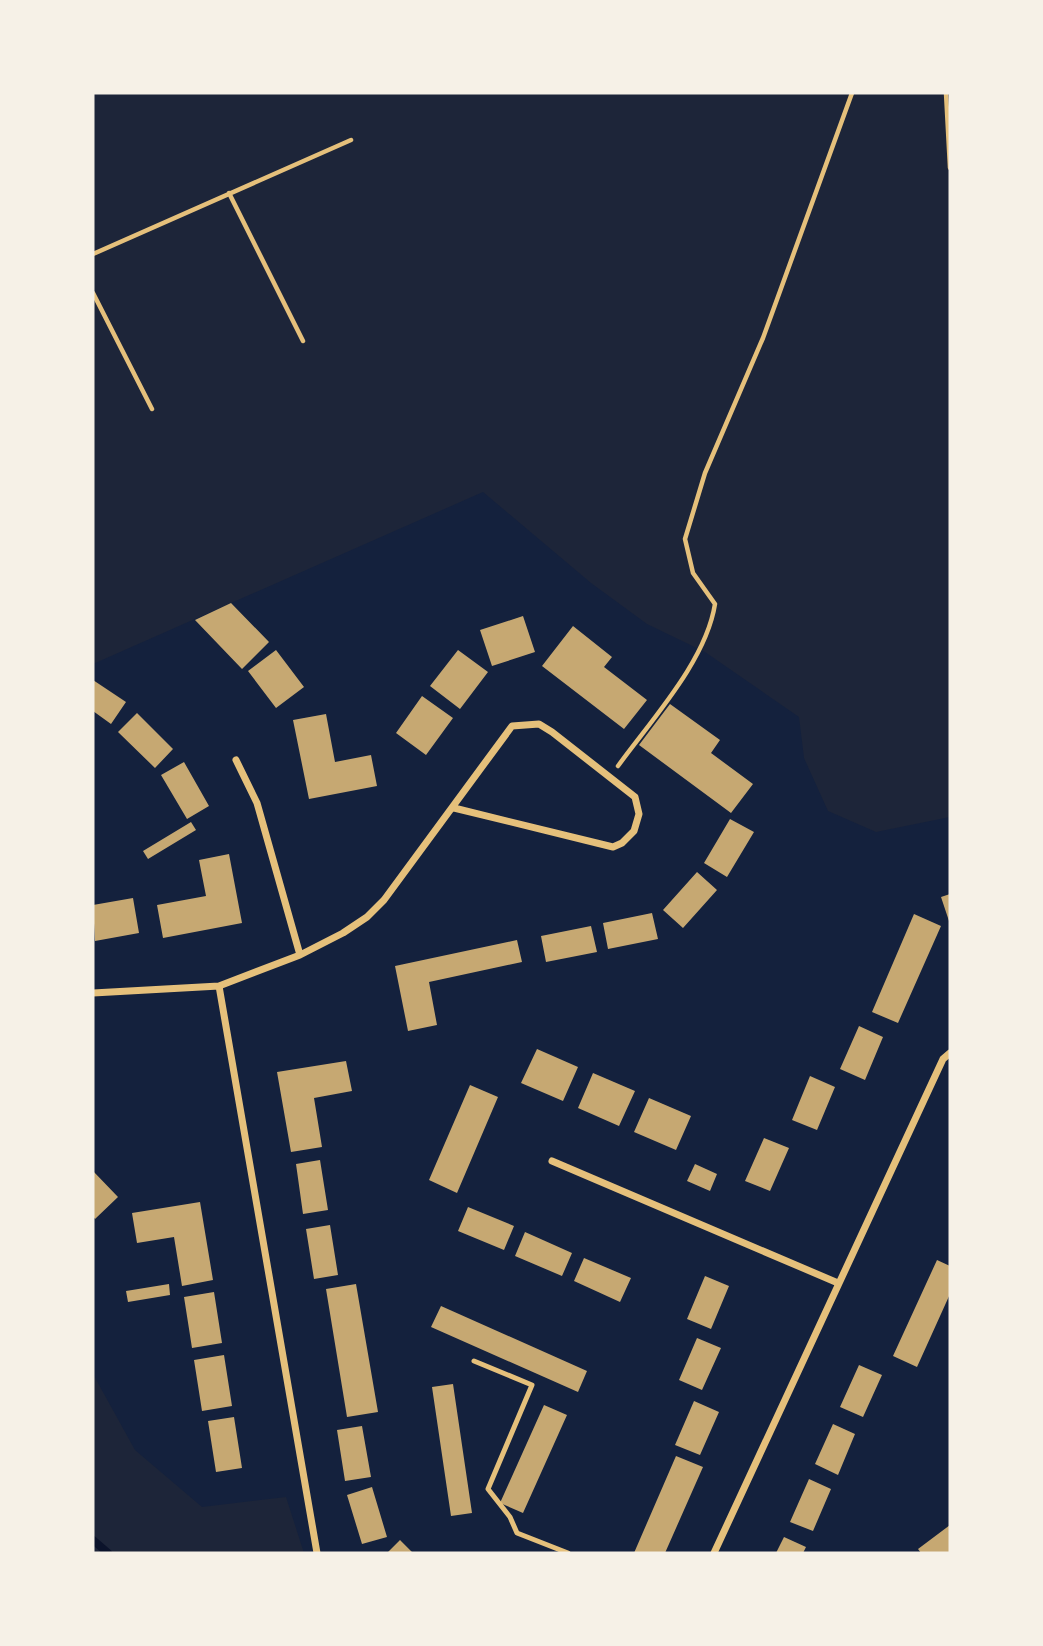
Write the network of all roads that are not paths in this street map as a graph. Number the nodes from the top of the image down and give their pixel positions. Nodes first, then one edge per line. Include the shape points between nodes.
1 (236, 760) dead end
2 (454, 808) junction
3 (300, 955) junction
4 (219, 986) junction
5 (93, 993) edge
6 (950, 1052) edge
7 (552, 1161) dead end
8 (838, 1283) junction
9 (474, 1361) dead end
10 (317, 1553) edge
11 (568, 1553) edge
12 (714, 1553) edge

1 - 3 street via 257,803
2 - 2 street via 503,733 525,723 539,724 612,776 635,797 639,814 629,838 612,847
2 - 3 street via 367,917
3 - 4 street
4 - 5 street
4 - 10 street
6 - 8 street
7 - 8 street
8 - 12 street
9 - 11 lane via 532,1385 488,1489 517,1533

